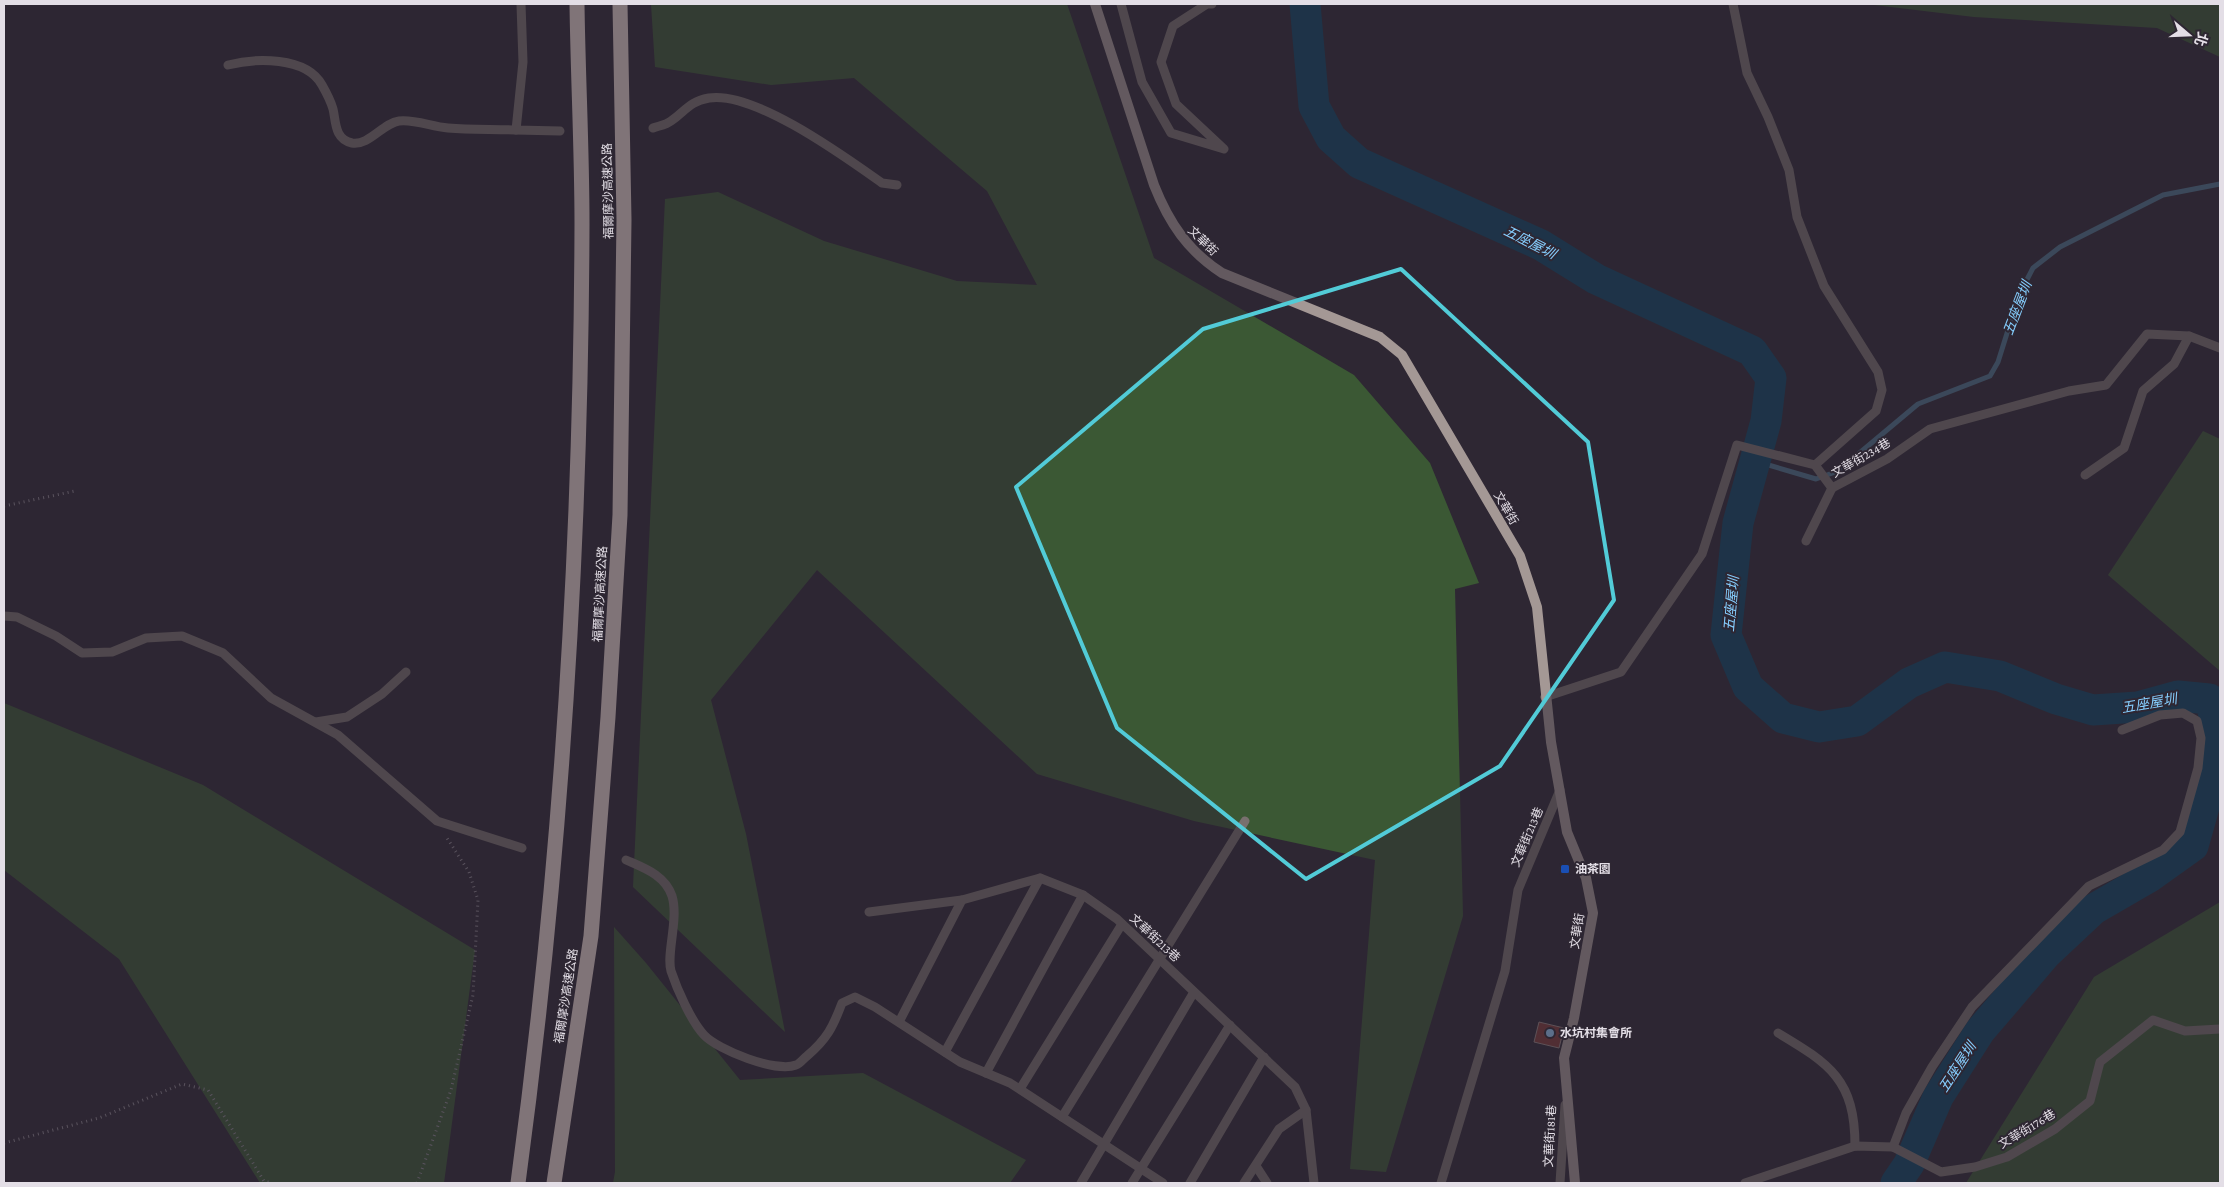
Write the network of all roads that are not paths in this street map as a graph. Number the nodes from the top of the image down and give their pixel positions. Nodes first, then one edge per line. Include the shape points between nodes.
1 (521, 4) edge
2 (577, 4) edge
3 (620, 4) edge
4 (1095, 4) edge
5 (1121, 4) edge
6 (1212, 4) edge
7 (1733, 4) edge
8 (228, 65) dead end
9 (653, 128) dead end
10 (516, 130) junction
11 (560, 131) dead end
12 (897, 185) dead end
13 (2189, 336) junction
14 (2220, 348) edge
15 (1815, 465) junction
16 (2085, 475) dead end
17 (1831, 486) junction
18 (1806, 541) dead end
19 (4, 616) edge
20 (406, 672) dead end
21 (1545, 697) junction
22 (316, 722) junction
23 (2122, 730) dead end
24 (1560, 790) junction
25 (1245, 822) dead end
26 (522, 848) dead end
27 (626, 860) dead end
28 (1040, 878) junction
29 (1083, 895) junction
30 (962, 900) junction
31 (869, 912) dead end
32 (1122, 924) junction
33 (1159, 959) junction
34 (1194, 992) junction
35 (899, 1022) junction
36 (1230, 1025) junction
37 (2220, 1030) edge
38 (1778, 1033) dead end
39 (945, 1052) junction
40 (1264, 1057) junction
41 (986, 1073) junction
42 (1020, 1089) junction
43 (1566, 1089) junction
44 (1306, 1110) junction
45 (1062, 1117) junction
46 (1104, 1144) junction
47 (1855, 1146) junction
48 (1893, 1147) junction
49 (1256, 1166) junction
50 (1141, 1168) junction
51 (518, 1183) edge
52 (554, 1183) edge
53 (1081, 1183) edge
54 (1132, 1183) edge
55 (1163, 1183) edge
56 (1190, 1183) edge
57 (1244, 1183) edge
58 (1267, 1183) edge
59 (1314, 1183) edge
60 (1441, 1183) edge
61 (1560, 1183) edge
62 (1575, 1183) edge
63 (1745, 1183) edge

1 - 10 lane via 523,62
2 - 51 highway, 福爾摩沙高速公路 via 581,232 576,513 568,679 547,936
3 - 52 highway, 福爾摩沙高速公路 via 624,220 620,524 591,936
4 - 21 street, 文華街 via 1154,185 1182,240 1204,262 1222,273 1373,334 1402,355 1520,556 1536,607
5 - 6 lane via 1142,82 1171,133 1224,149 1176,104 1160,62 1173,26
7 - 15 lane via 1747,74 1789,170 1797,217 1824,286 1878,372 1882,390 1876,411
8 - 10 lane via 270,59 306,70 322,83 333,110 334,127 352,143 362,142 398,121 448,128
9 - 12 lane via 670,122 689,103 711,98 736,101 766,111 802,130 882,183
10 - 11 lane
13 - 14 lane, 文華街234巷
13 - 16 lane via 2174,364 2143,391 2124,448
13 - 17 lane, 文華街234巷 via 2147,334 2106,385 2069,391 1930,428 1887,459
15 - 17 lane, 文華街234巷
15 - 21 lane, 文華街234巷 via 1737,445 1702,554 1621,672
17 - 18 lane
19 - 22 lane via 17,617 56,636 82,654 112,652 146,638 182,636 223,653 271,698
20 - 22 lane via 382,694 347,716
21 - 24 street, 文華街
22 - 26 lane via 338,735 436,821
23 - 48 lane via 2160,715 2184,713 2196,722 2202,738 2198,768 2180,832 2163,850 2089,886 1972,1007 1906,1113
24 - 43 street, 文華街 via 1567,832 1586,878 1593,913 1564,1058
24 - 60 lane, 文華街213巷 via 1518,890 1505,971
25 - 33 lane
27 - 35 lane via 657,874 672,895 675,923 670,969 686,1006 705,1036 738,1056 773,1066 796,1066 832,1030 842,1003 855,997
28 - 29 lane, 文華街213巷
28 - 30 lane
28 - 39 lane
29 - 32 lane, 文華街213巷
29 - 41 lane
30 - 31 lane
30 - 35 lane
32 - 33 lane, 文華街213巷
32 - 42 lane
33 - 34 lane, 文華街213巷
33 - 45 lane
34 - 36 lane, 文華街213巷
34 - 46 lane
35 - 39 lane
36 - 40 lane, 文華街213巷
36 - 50 lane
37 - 48 lane, 文華街176巷 via 2185,1031 2153,1020 2100,1062 2090,1101 2055,1129 2007,1157 1975,1167 1941,1172
38 - 47 lane via 1821,1060 1840,1079 1855,1127
39 - 41 lane
40 - 44 lane, 文華街213巷 via 1295,1087
40 - 56 lane
41 - 42 lane
42 - 45 lane
43 - 61 lane, 文華街181巷
43 - 62 street, 文華街
44 - 49 lane via 1279,1130
44 - 59 lane, 文華街213巷
45 - 46 lane
46 - 50 lane
46 - 53 lane
47 - 48 lane, 文華街176巷
47 - 63 lane, 文華街176巷
49 - 57 lane
49 - 58 lane
50 - 54 lane
50 - 55 lane

